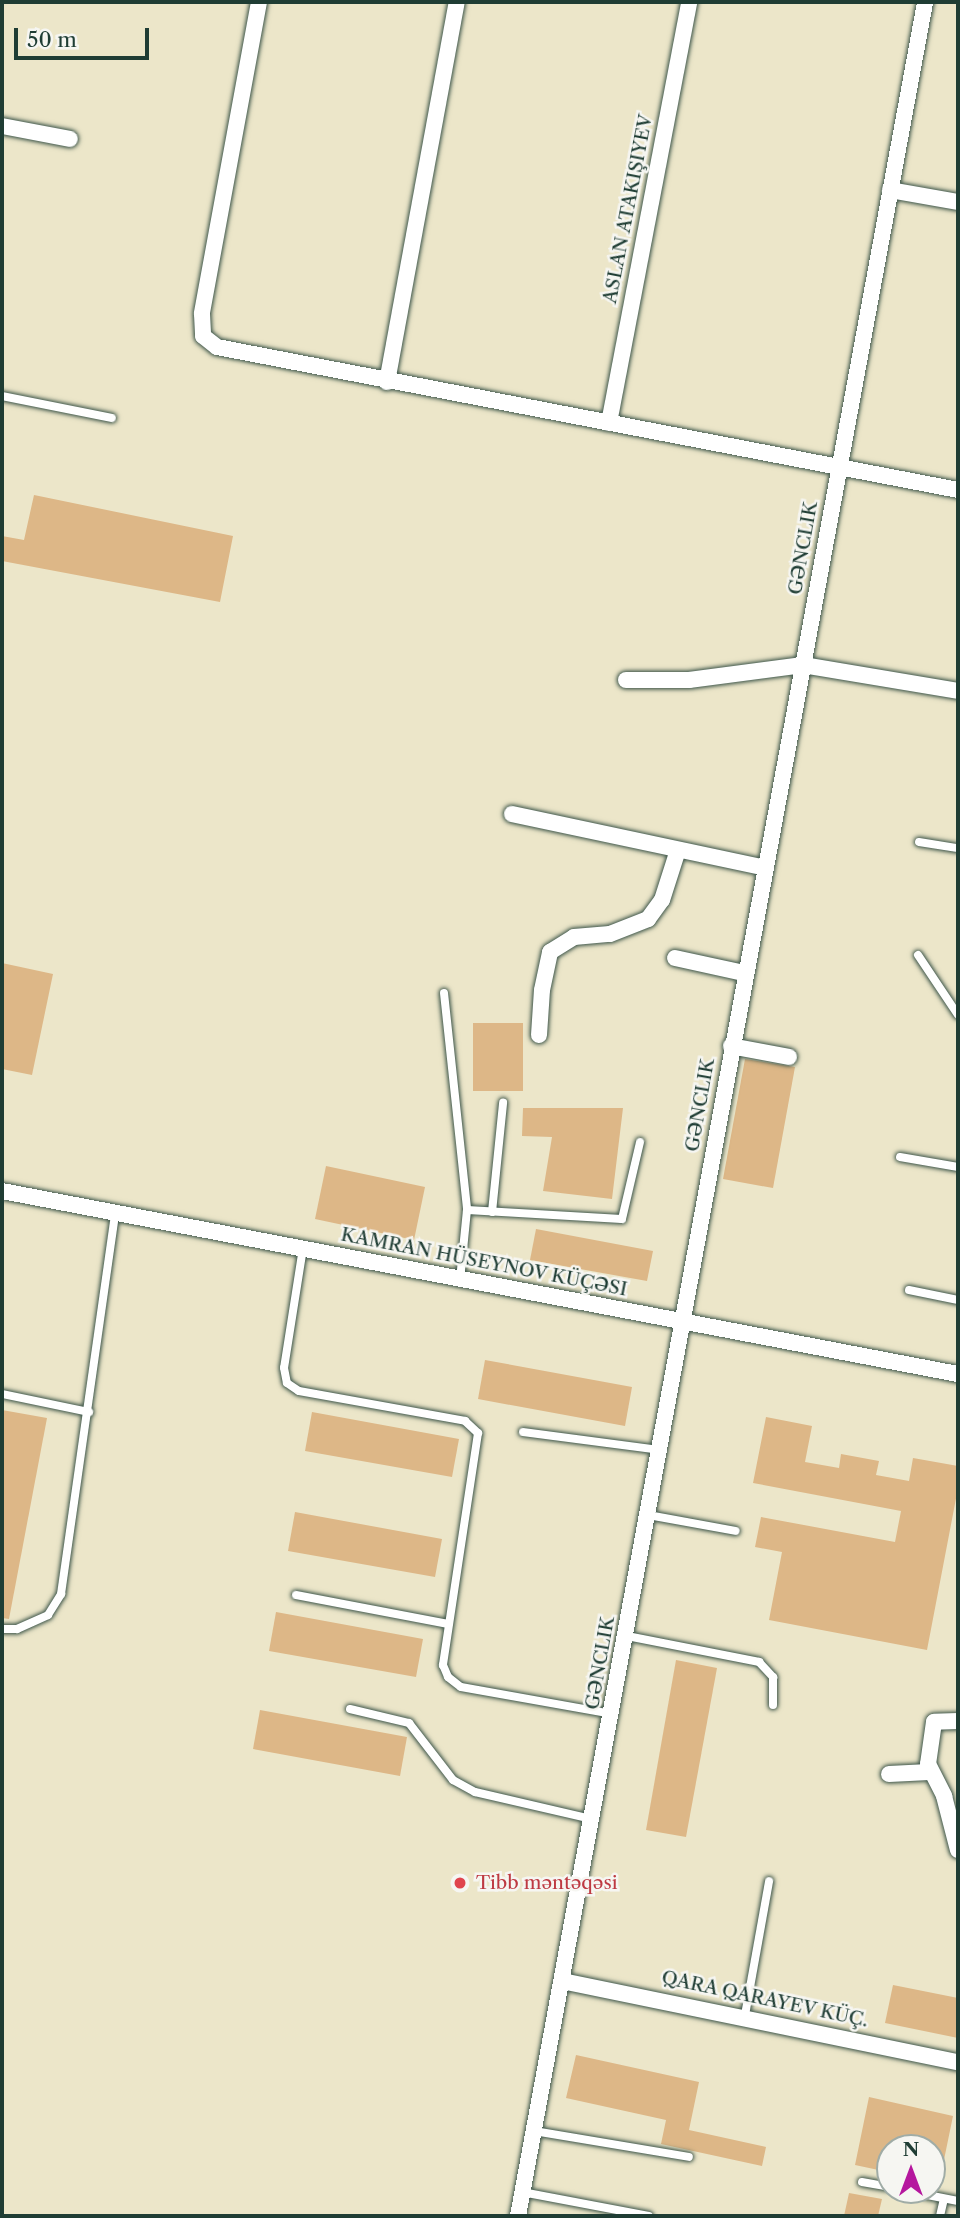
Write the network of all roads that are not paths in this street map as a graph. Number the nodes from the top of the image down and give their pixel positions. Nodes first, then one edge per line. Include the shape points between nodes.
1 (259, 2) edge
2 (457, 2) edge
3 (689, 2) edge
4 (925, 2) edge
5 (2, 126) edge
6 (70, 139) dead end
7 (890, 190) junction
8 (958, 202) edge
9 (387, 382) junction
10 (2, 396) edge
11 (112, 418) dead end
12 (609, 423) junction
13 (838, 468) junction
14 (958, 490) edge
15 (803, 665) junction
16 (626, 680) dead end
17 (958, 691) edge
18 (512, 814) dead end
19 (919, 842) dead end
20 (958, 848) edge
21 (678, 850) junction
22 (765, 868) junction
23 (918, 955) dead end
24 (675, 958) dead end
25 (744, 973) junction
26 (444, 992) dead end
27 (958, 1015) edge
28 (540, 1035) dead end
29 (731, 1046) junction
30 (789, 1057) dead end
31 (503, 1103) dead end
32 (640, 1142) dead end
33 (900, 1157) dead end
34 (958, 1167) edge
35 (2, 1191) edge
36 (467, 1210) junction
37 (492, 1212) junction
38 (116, 1213) junction
39 (303, 1248) junction
40 (460, 1280) junction
41 (909, 1290) dead end
42 (958, 1300) edge
43 (684, 1321) junction
44 (958, 1374) edge
45 (2, 1394) edge
46 (89, 1412) junction
47 (523, 1432) dead end
48 (659, 1450) junction
49 (648, 1515) junction
50 (736, 1531) dead end
51 (296, 1595) dead end
52 (448, 1625) junction
53 (2, 1629) edge
54 (627, 1636) junction
55 (773, 1705) dead end
56 (350, 1709) dead end
57 (612, 1714) junction
58 (958, 1721) edge
59 (929, 1772) junction
60 (889, 1774) dead end
61 (593, 1820) junction
62 (958, 1850) edge
63 (769, 1881) dead end
64 (562, 1981) junction
65 (745, 2015) junction
66 (958, 2062) edge
67 (534, 2131) junction
68 (689, 2157) dead end
69 (862, 2182) dead end
70 (876, 2185) edge
71 (522, 2192) junction
72 (518, 2216) edge
73 (649, 2216) edge

1 - 9 street via 202,314 203,336 217,347
2 - 9 street
3 - 12 street, ASLAN ATAKIŞIYEV
4 - 7 street, GƏNCLIK
5 - 6 street
7 - 8 street
7 - 13 street, GƏNCLIK
9 - 12 street
10 - 11 lane
12 - 13 street
13 - 14 street
13 - 15 street, GƏNCLIK
15 - 16 street via 689,680
15 - 17 street
15 - 22 street, GƏNCLIK
18 - 21 street
19 - 20 lane
21 - 22 street
21 - 28 street via 662,900 648,919 610,933 574,937 550,952 541,990
22 - 25 street, GƏNCLIK
23 - 27 lane
24 - 25 street
25 - 29 street, GƏNCLIK
26 - 36 lane
29 - 30 street
29 - 43 street, GƏNCLIK
31 - 37 lane
32 - 37 lane via 622,1219
33 - 34 lane
35 - 38 street, KAMRAN HÜSEYNOV KÜÇƏSI
36 - 37 lane
36 - 40 lane
38 - 39 street, KAMRAN HÜSEYNOV KÜÇƏSI
38 - 46 lane
39 - 40 street, KAMRAN HÜSEYNOV KÜÇƏSI
39 - 52 lane via 284,1368 287,1383 299,1391 465,1421 478,1433
40 - 43 street, KAMRAN HÜSEYNOV KÜÇƏSI
41 - 42 lane
43 - 44 street, KAMRAN HÜSEYNOV KÜÇƏSI
43 - 48 street, GƏNCLIK
45 - 46 lane
46 - 53 lane via 61,1594 48,1615 17,1629
47 - 48 lane
48 - 49 street, GƏNCLIK
49 - 50 lane
49 - 54 street, GƏNCLIK
51 - 52 lane
52 - 57 lane via 443,1665 448,1677 461,1687
54 - 55 lane via 759,1662 773,1676
54 - 57 street, GƏNCLIK
56 - 61 lane via 409,1723 453,1780 475,1792
57 - 61 street, GƏNCLIK
58 - 59 street via 934,1722
59 - 60 street
59 - 62 street via 939,1783
61 - 64 street, GƏNCLIK
63 - 65 lane
64 - 65 street, QARA QARAYEV KÜÇ.
64 - 67 street, GƏNCLIK
65 - 66 street, QARA QARAYEV KÜÇ.
67 - 68 lane
67 - 71 street, GƏNCLIK
69 - 70 lane
71 - 72 street, GƏNCLIK
71 - 73 lane

